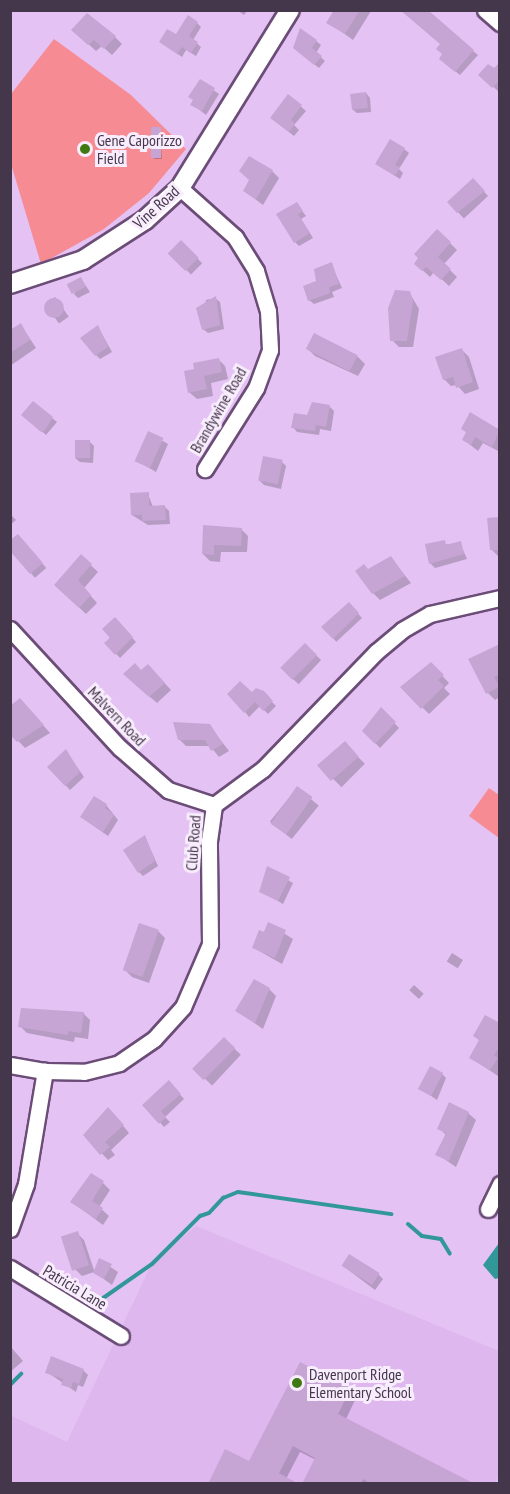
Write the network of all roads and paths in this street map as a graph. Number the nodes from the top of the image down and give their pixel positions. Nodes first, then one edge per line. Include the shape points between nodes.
1 (290, 10) edge
2 (485, 10) edge
3 (500, 23) edge
4 (180, 188) junction
5 (10, 284) edge
6 (205, 469) dead end
7 (500, 598) edge
8 (10, 629) edge
9 (214, 805) junction
10 (10, 1065) edge
11 (45, 1071) junction
12 (500, 1184) edge
13 (488, 1209) dead end
14 (10, 1229) edge
15 (10, 1268) edge
16 (121, 1336) dead end

1 - 4 street, Vine Road
2 - 3 street
4 - 5 street, Vine Road via 146,220 84,260
4 - 6 street, Brandywine Road via 235,237 256,272 268,312 270,350 263,369
7 - 9 street, Club Road via 430,614 402,630 263,770
8 - 9 street, Malvern Road via 120,748 168,790
9 - 11 street, Club Road via 209,841 210,944 183,1006 154,1039 118,1063 84,1072
10 - 11 street, Club Road
11 - 14 street via 26,1184
12 - 13 street
15 - 16 street, Patricia Lane

